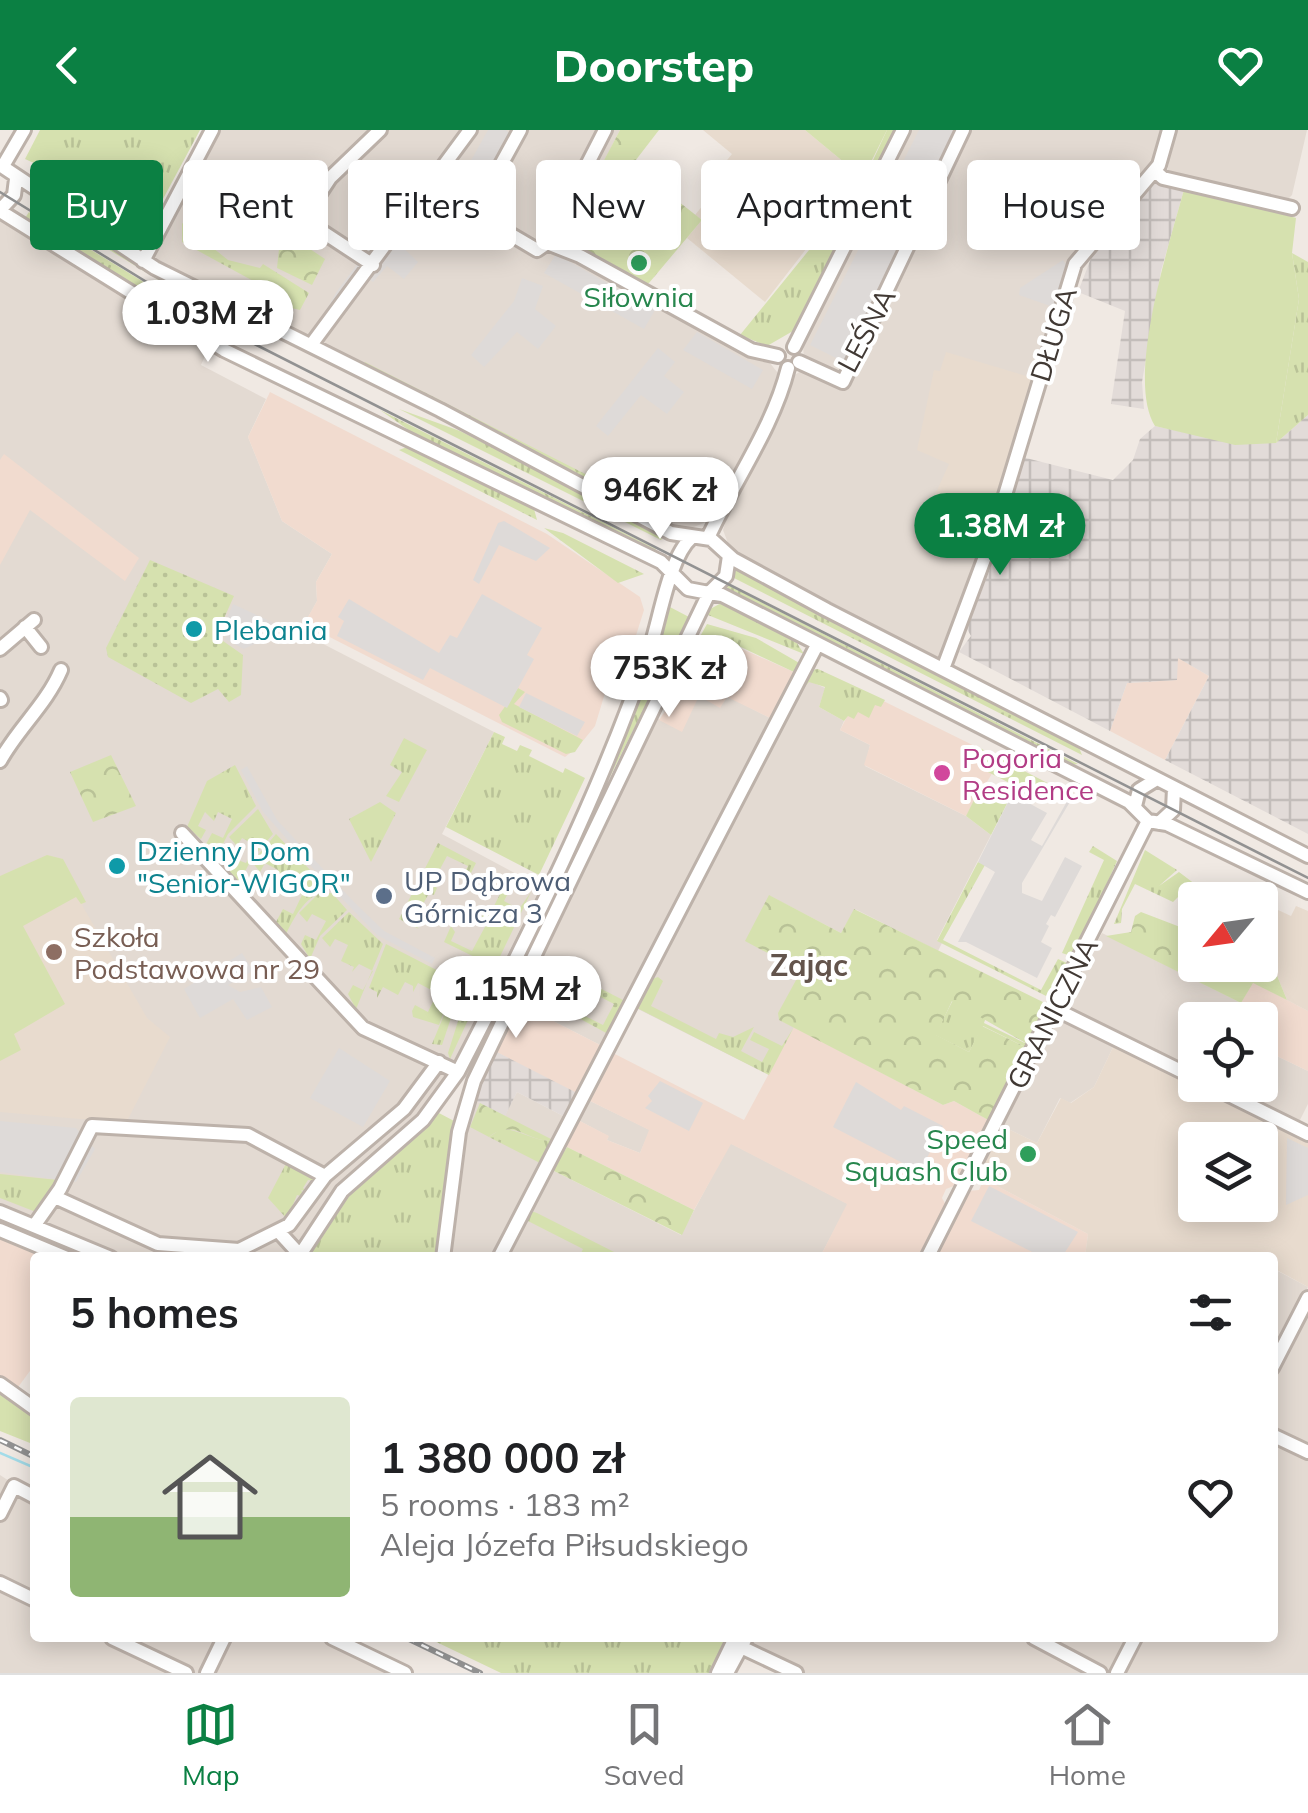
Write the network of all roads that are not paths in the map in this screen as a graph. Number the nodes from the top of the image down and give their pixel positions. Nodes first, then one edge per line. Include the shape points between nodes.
1 (24, 130) edge
2 (212, 130) edge
3 (380, 130) edge
4 (470, 130) edge
5 (520, 130) edge
6 (605, 130) edge
7 (903, 130) edge
8 (963, 130) edge
9 (1170, 130) edge
10 (447, 160) edge
11 (504, 160) edge
12 (590, 160) edge
13 (1, 166) edge
14 (1155, 171) junction
15 (16, 179) junction
16 (1292, 208) dead end
17 (0, 210) edge
18 (383, 250) edge
19 (565, 250) edge
20 (144, 261) junction
21 (373, 265) junction
22 (311, 344) junction
23 (794, 347) junction
24 (778, 356) junction
25 (793, 365) junction
26 (692, 537) junction
27 (708, 538) junction
28 (729, 556) junction
29 (674, 571) junction
30 (709, 593) junction
31 (817, 645) junction
32 (42, 647) dead end
33 (0, 649) edge
34 (943, 668) junction
35 (61, 670) dead end
36 (0, 761) edge
37 (1158, 778) junction
38 (600, 779) junction
39 (614, 786) junction
40 (1174, 788) junction
41 (1135, 806) junction
42 (1154, 822) junction
43 (182, 834) dead end
44 (1308, 856) edge
45 (1308, 892) edge
46 (1055, 1008) junction
47 (439, 1062) junction
48 (1178, 1070) edge
49 (458, 1072) junction
50 (1243, 1102) edge
51 (1308, 1134) edge
52 (325, 1176) junction
53 (54, 1197) junction
54 (0, 1212) edge
55 (34, 1226) junction
56 (0, 1230) edge
57 (279, 1232) junction
58 (53, 1252) edge
59 (97, 1252) edge
60 (296, 1252) edge
61 (302, 1252) edge
62 (444, 1252) edge
63 (502, 1252) edge
64 (930, 1252) edge
65 (1308, 1298) edge
66 (1278, 1356) edge
67 (0, 1384) edge
68 (30, 1405) edge
69 (1278, 1438) edge
70 (1308, 1452) edge
71 (30, 1494) edge
72 (0, 1514) edge
73 (0, 1583) edge
74 (30, 1598) edge
75 (120, 1642) edge
76 (222, 1642) edge
77 (340, 1642) edge
78 (739, 1642) edge
79 (739, 1642) edge
80 (743, 1642) edge
81 (1042, 1642) edge
82 (1133, 1642) edge
83 (186, 1673) edge
84 (206, 1673) edge
85 (405, 1673) edge
86 (718, 1673) edge
87 (727, 1673) edge
88 (796, 1673) edge
89 (1100, 1673) edge
90 (1117, 1673) edge

1 - 13 street
2 - 20 street
3 - 21 street via 330,178 303,219
4 - 10 street
5 - 11 street
6 - 12 street
7 - 23 street, LEŚNA
8 - 25 street, LEŚNA via 843,382
9 - 14 street, DŁUGA
13 - 15 street
14 - 16 street
14 - 34 street, DŁUGA via 1075,264 1002,506
15 - 17 street via 14,195
15 - 20 street
17 - 29 street via 224,350
18 - 21 street
19 - 24 street via 751,350
20 - 22 street
21 - 22 street
22 - 26 street via 658,526
23 - 24 street
23 - 25 street
24 - 25 street
25 - 27 street
26 - 27 street
26 - 29 street via 678,552
27 - 28 street
28 - 30 street via 724,580
28 - 34 street
29 - 30 street via 688,588
29 - 38 street via 626,721
30 - 31 street
30 - 39 street
31 - 41 street
31 - 63 street
32 - 33 street via 29,624
34 - 37 street
35 - 36 street
37 - 40 street
37 - 41 street via 1139,790
38 - 39 street
38 - 49 street
39 - 62 street via 472,1083
40 - 42 street via 1174,808
40 - 44 street
41 - 42 street
42 - 45 street
42 - 46 street, GRANICZNA
43 - 47 street via 364,1028
46 - 48 street
46 - 64 street, GRANICZNA
47 - 49 street
47 - 52 street via 385,1129
49 - 61 street via 422,1120 342,1191
50 - 51 street
52 - 53 street via 248,1135 92,1126
52 - 57 street
53 - 55 street
53 - 57 street via 130,1235 183,1250 239,1250
54 - 55 street
55 - 59 street
56 - 58 street
57 - 60 street
65 - 66 street
67 - 68 street
69 - 70 street
71 - 72 street via 14,1486
73 - 74 street
75 - 83 street
76 - 84 street
77 - 85 street
78 - 86 street
79 - 87 street
80 - 88 street
81 - 89 street
82 - 90 street

